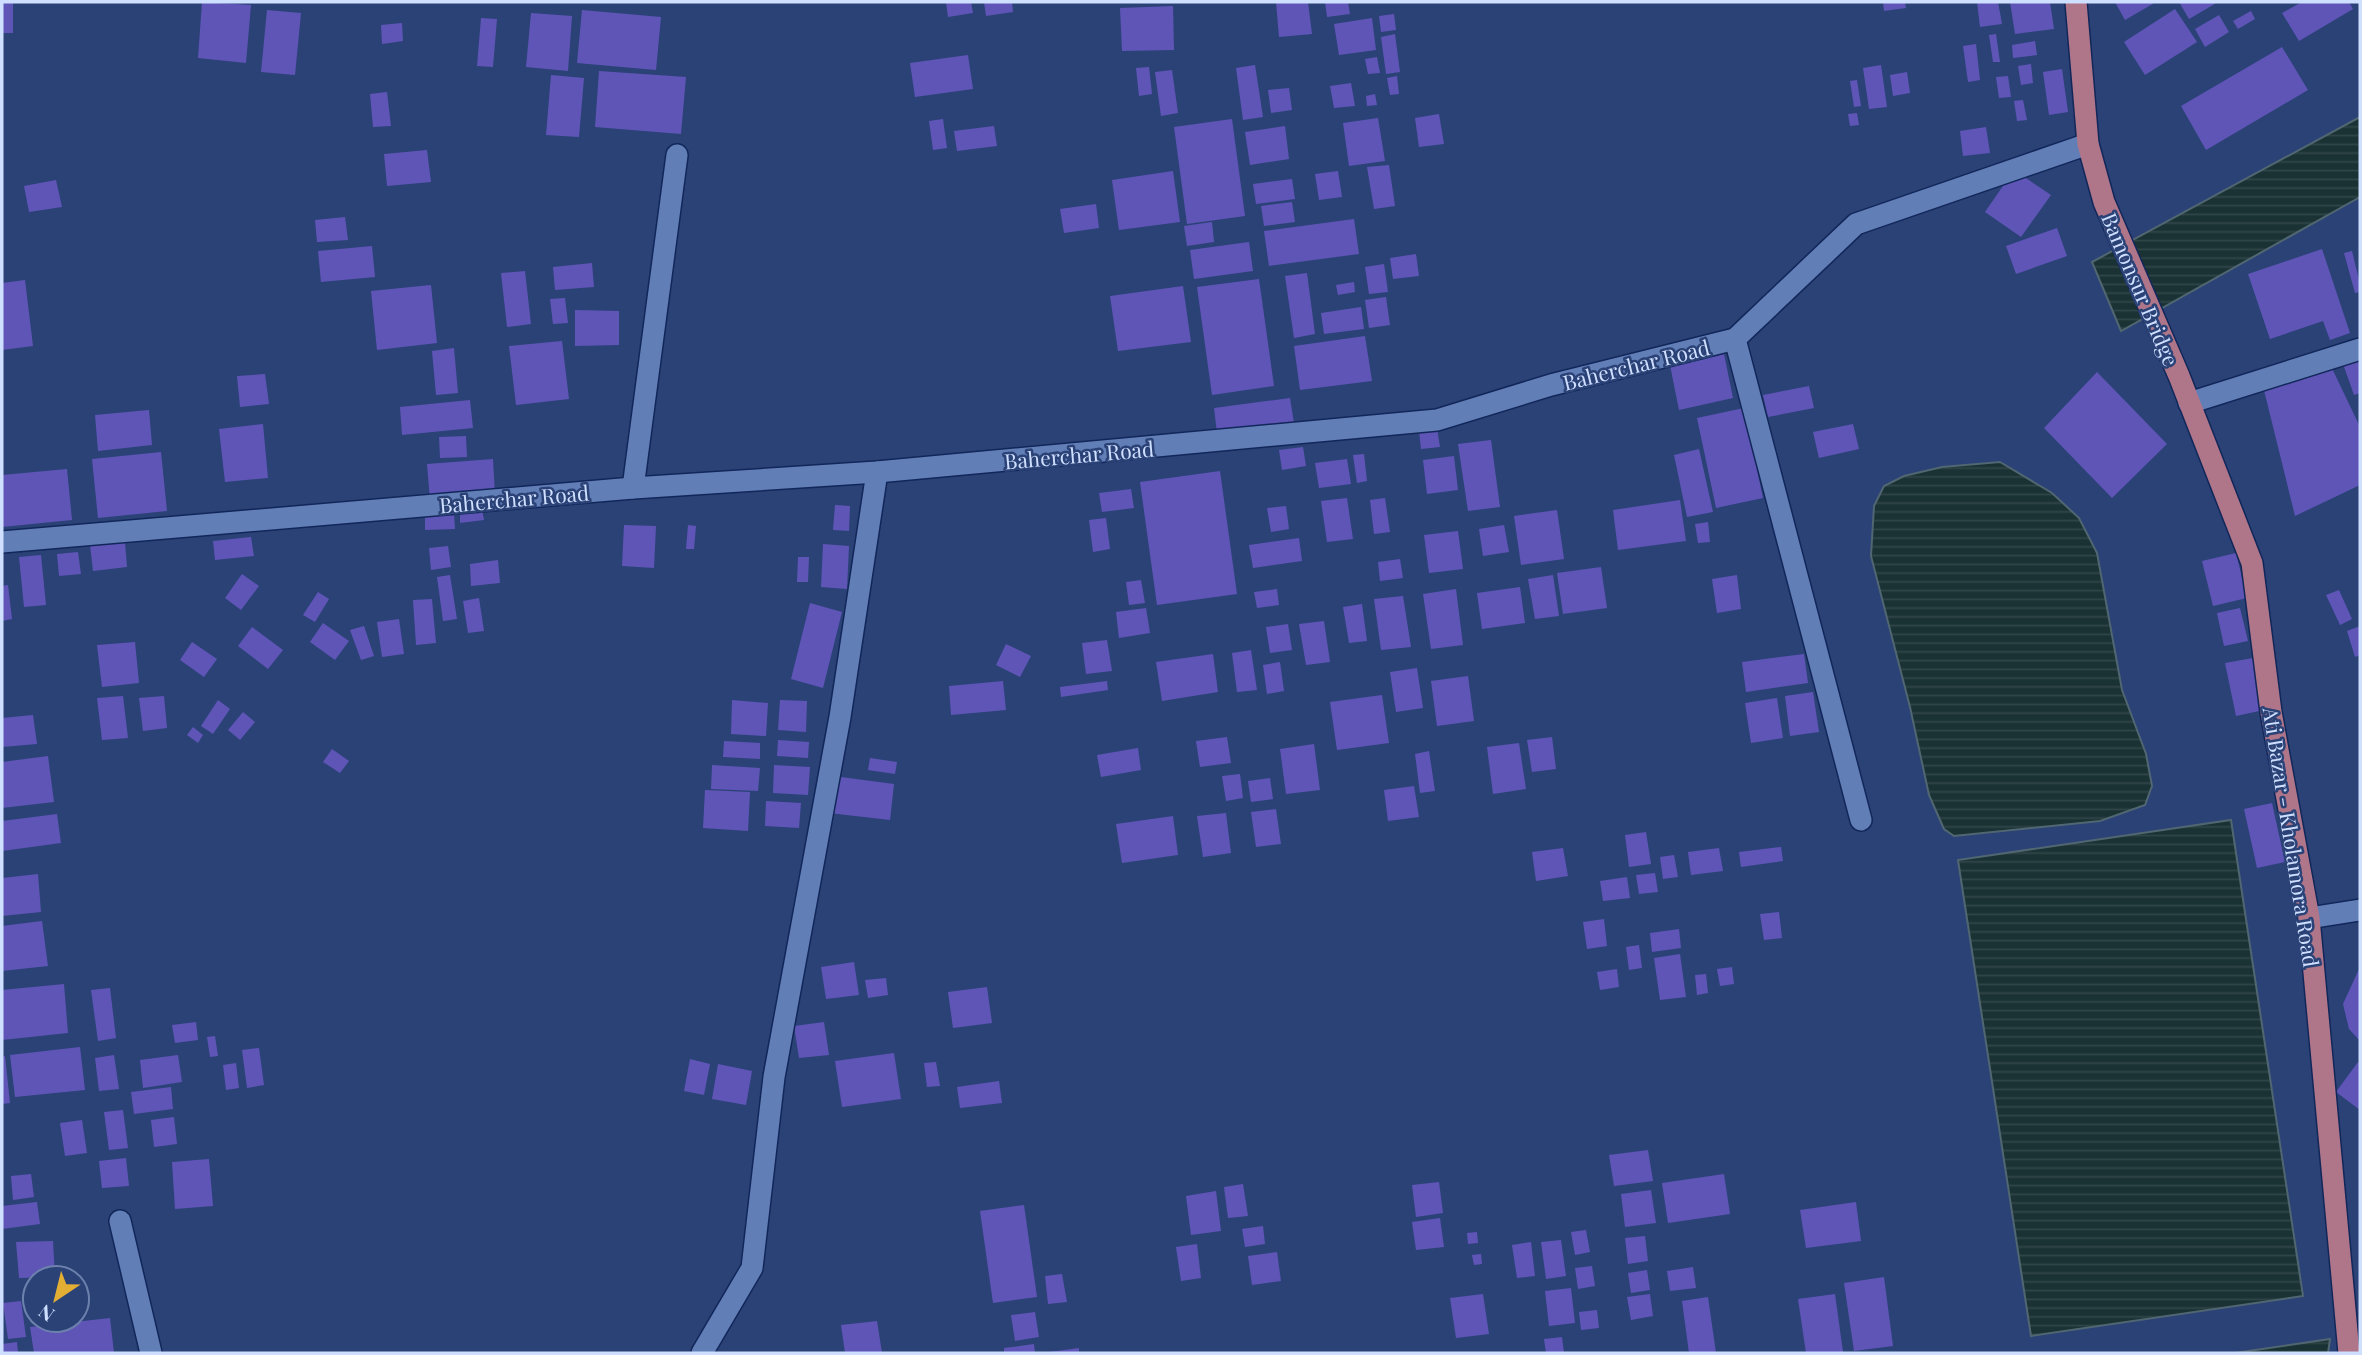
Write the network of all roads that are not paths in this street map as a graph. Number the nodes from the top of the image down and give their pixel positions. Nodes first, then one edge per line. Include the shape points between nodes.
1 (2076, 2) edge
2 (2088, 144) junction
3 (677, 155) dead end
4 (1734, 339) junction
5 (2360, 349) edge
6 (2179, 376) joint
7 (2189, 403) junction
8 (877, 472) junction
9 (633, 488) junction
10 (2, 541) edge
11 (1861, 820) dead end
12 (2360, 910) edge
13 (2309, 918) junction
14 (120, 1222) dead end
15 (151, 1353) edge
16 (702, 1353) edge
17 (2349, 1353) edge

1 - 2 main road
2 - 4 street, Baherchar Road via 1856,224
2 - 6 main road, Bamonsur Bridge via 2104,202
3 - 9 street
4 - 8 street, Baherchar Road via 1551,385 1437,420
4 - 11 street
5 - 7 street
6 - 7 main road, Ati Bazar - Kholamora Road
7 - 13 main road, Ati Bazar - Kholamora Road via 2252,563 2271,712
8 - 9 street, Baherchar Road
8 - 16 street via 839,717 774,1077 752,1268
9 - 10 street, Baherchar Road
12 - 13 street
13 - 17 main road, Ati Bazar - Kholamora Road
14 - 15 street

